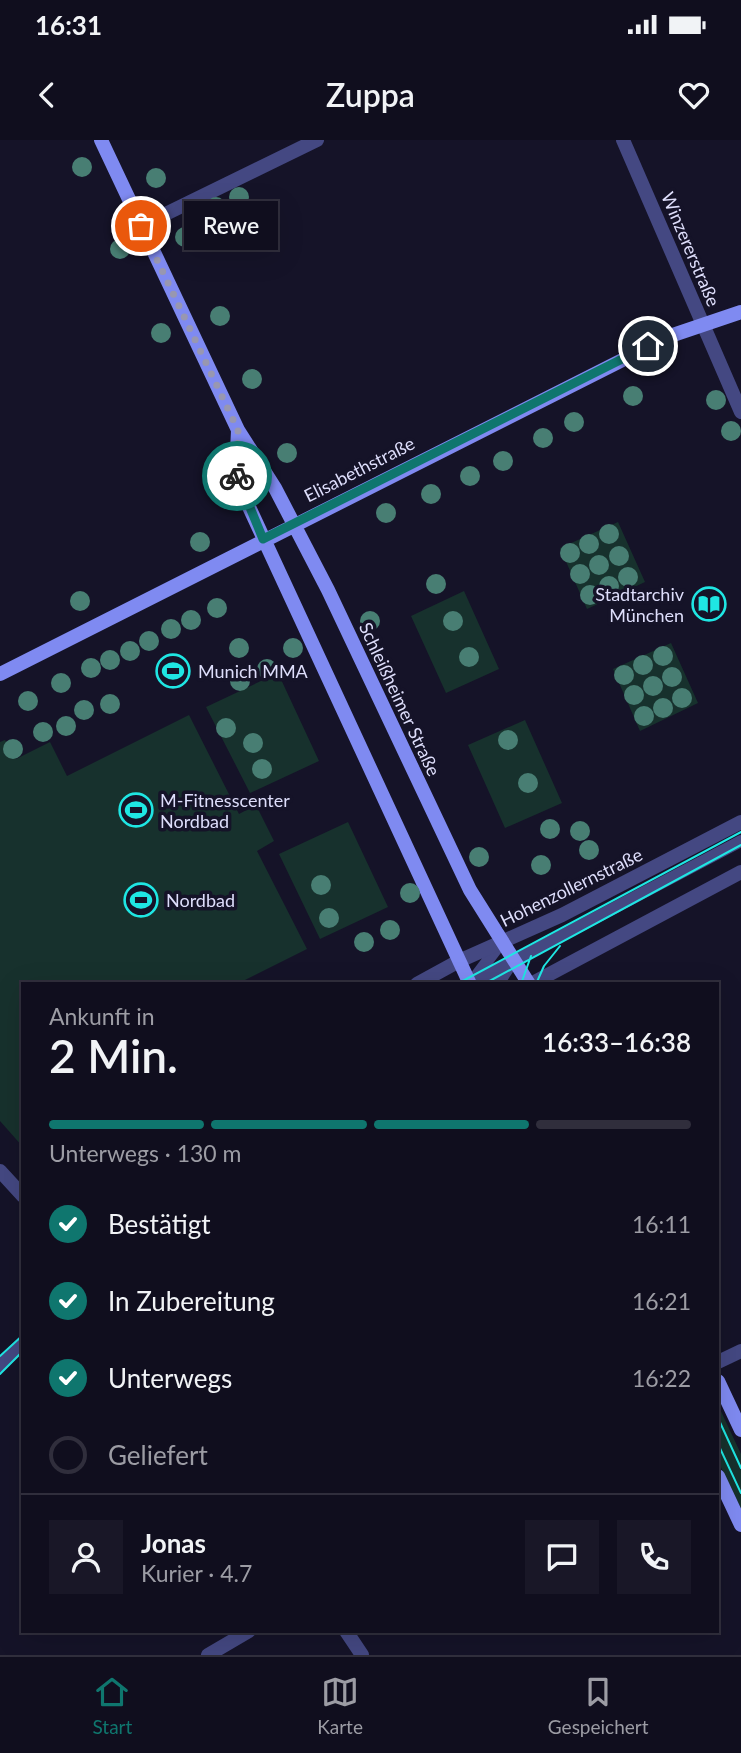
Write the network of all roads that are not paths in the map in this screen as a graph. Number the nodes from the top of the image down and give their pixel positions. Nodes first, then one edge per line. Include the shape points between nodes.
1 (101, 140) edge
2 (317, 140) edge
3 (623, 140) edge
4 (141, 226) junction
5 (741, 312) edge
6 (702, 323) junction
7 (741, 412) edge
8 (238, 430) junction
9 (294, 523) junction
10 (263, 539) junction
11 (0, 674) edge
12 (741, 822) edge
13 (741, 841) edge
14 (741, 872) edge
15 (501, 943) junction
16 (513, 960) junction
17 (459, 961) junction
18 (421, 982) edge
19 (470, 982) edge
20 (471, 982) edge
21 (472, 982) edge
22 (499, 982) edge
23 (529, 982) edge
24 (534, 982) edge
25 (0, 1171) edge
26 (21, 1194) edge
27 (21, 1345) edge
28 (741, 1351) edge
29 (719, 1362) edge
30 (0, 1365) edge
31 (719, 1383) edge
32 (741, 1430) edge
33 (719, 1478) edge
34 (741, 1525) edge
35 (246, 1633) edge
36 (347, 1633) edge
37 (208, 1655) edge
38 (362, 1655) edge

1 - 4 main road, Schleißheimer Straße
2 - 4 street
3 - 6 street, Winzererstraße
4 - 8 main road, Schleißheimer Straße
5 - 6 main road, Elisabethstraße
6 - 7 street, Winzererstraße
6 - 9 main road, Elisabethstraße
8 - 9 main road, Schleißheimer Straße
8 - 10 main road, Schleißheimer Straße via 236,474
9 - 10 main road, Elisabethstraße
9 - 15 main road, Schleißheimer Straße via 470,890
10 - 11 main road, Elisabethstraße
10 - 17 main road, Schleißheimer Straße
12 - 15 street, Hohenzollernstraße
13 - 16 lane
14 - 24 street
15 - 16 main road, Schleißheimer Straße
15 - 17 street, Hohenzollernstraße
15 - 20 lane
16 - 21 lane
16 - 22 lane
16 - 23 main road, Schleißheimer Straße
17 - 18 street, Hohenzollernstraße
17 - 19 main road, Schleißheimer Straße
25 - 26 street
27 - 30 street
28 - 29 street
31 - 32 main road
33 - 34 main road
35 - 37 street
36 - 38 street

